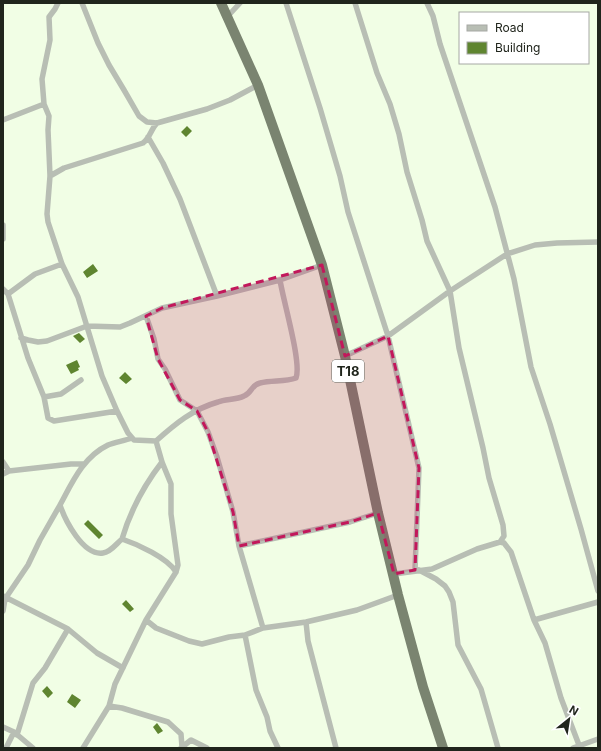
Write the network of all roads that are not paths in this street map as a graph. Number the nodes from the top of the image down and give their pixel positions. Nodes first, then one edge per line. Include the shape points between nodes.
1 (58, 3) edge
2 (82, 3) edge
3 (221, 3) edge
4 (240, 3) edge
5 (286, 3) edge
6 (355, 3) edge
7 (427, 3) edge
8 (227, 17) junction
9 (258, 85) junction
10 (44, 104) junction
11 (3, 120) edge
12 (157, 123) junction
13 (148, 137) junction
14 (50, 176) junction
15 (3, 225) edge
16 (3, 239) edge
17 (598, 242) edge
18 (507, 254) junction
19 (62, 264) junction
20 (322, 265) junction
21 (280, 280) junction
22 (3, 289) edge
23 (450, 291) junction
24 (8, 294) junction
25 (217, 296) junction
26 (146, 316) junction
27 (87, 326) junction
28 (388, 336) junction
29 (21, 338) junction
30 (345, 356) junction
31 (81, 380) dead end
32 (44, 397) junction
33 (117, 411) junction
34 (197, 411) junction
35 (132, 438) junction
36 (156, 441) junction
37 (3, 462) edge
38 (162, 462) junction
39 (84, 464) junction
40 (9, 471) junction
41 (3, 474) edge
42 (60, 505) junction
43 (378, 513) junction
44 (122, 539) junction
45 (500, 542) junction
46 (239, 546) junction
47 (417, 570) junction
48 (176, 572) junction
49 (394, 574) junction
50 (598, 591) edge
51 (398, 595) junction
52 (4, 596) edge
53 (598, 602) edge
54 (3, 611) edge
55 (146, 620) junction
56 (534, 620) junction
57 (306, 622) junction
58 (263, 628) junction
59 (68, 629) junction
60 (245, 635) junction
61 (123, 668) junction
62 (109, 706) junction
63 (3, 727) edge
64 (15, 734) junction
65 (598, 739) edge
66 (579, 745) junction
67 (6, 748) edge
68 (34, 748) edge
69 (83, 748) edge
70 (182, 748) edge
71 (207, 748) edge
72 (278, 748) edge
73 (336, 748) edge
74 (443, 748) edge
75 (498, 748) edge
76 (573, 748) edge

1 - 10 street via 48,22 50,40 42,79
2 - 12 street via 104,55 139,116 147,122
3 - 8 highway, T18
4 - 8 street
5 - 28 street
6 - 23 street via 377,73 390,104 427,241
7 - 18 street via 486,177
8 - 9 highway, T18
9 - 12 street via 207,109
9 - 20 highway, T18
10 - 11 street
10 - 14 street via 49,116
12 - 13 street
13 - 14 street via 143,143 64,168
13 - 25 street via 180,199
14 - 19 street via 48,222
15 - 16 street
17 - 18 street via 542,244
18 - 23 street
18 - 50 street via 530,367 554,439
19 - 24 street via 35,274
19 - 27 street via 78,297
20 - 21 street
20 - 30 highway, T18
21 - 25 street
21 - 34 street via 296,353 296,378 258,383 245,396 217,402
22 - 24 street
23 - 28 street
23 - 45 street via 459,348 489,478 503,525 504,536
24 - 29 street
25 - 26 street via 170,306
26 - 27 street via 120,327
26 - 34 street via 158,359 180,400
27 - 29 street via 38,342
27 - 33 street via 102,376
28 - 30 street
28 - 47 street via 419,468
29 - 32 street
30 - 43 highway, T18
31 - 32 street via 61,394
32 - 33 street via 48,418 54,421
33 - 35 street
34 - 36 street via 175,424
34 - 46 street via 217,456 233,512
35 - 36 street via 137,441
35 - 39 street via 109,444
36 - 38 street
37 - 40 street
38 - 44 street via 130,516
38 - 48 street via 171,484 171,514 178,560
39 - 40 street
39 - 42 street
40 - 41 street
42 - 44 street via 63,516 79,540 91,551 97,554 104,553
42 - 52 street via 28,565
43 - 46 street via 350,522
43 - 49 highway, T18
44 - 48 street via 165,561
45 - 47 street via 439,566
45 - 56 street via 511,552
46 - 58 street
47 - 49 street
47 - 75 street via 436,579 449,592 453,602 460,652 481,690
48 - 55 street
49 - 51 highway, T18
51 - 57 street via 357,610
51 - 74 highway, T18
52 - 54 street
52 - 59 street
53 - 56 street
55 - 60 street via 156,628 202,644
55 - 61 street
56 - 66 street via 545,643 561,698
57 - 58 street
57 - 73 street via 308,642
58 - 60 street
59 - 61 street via 97,653
59 - 64 street via 33,683
60 - 72 street via 256,690
61 - 62 street
62 - 69 street
62 - 70 street via 168,722 180,734
63 - 64 street
64 - 67 street
64 - 68 street
65 - 66 street
66 - 76 street
70 - 71 street via 191,740

